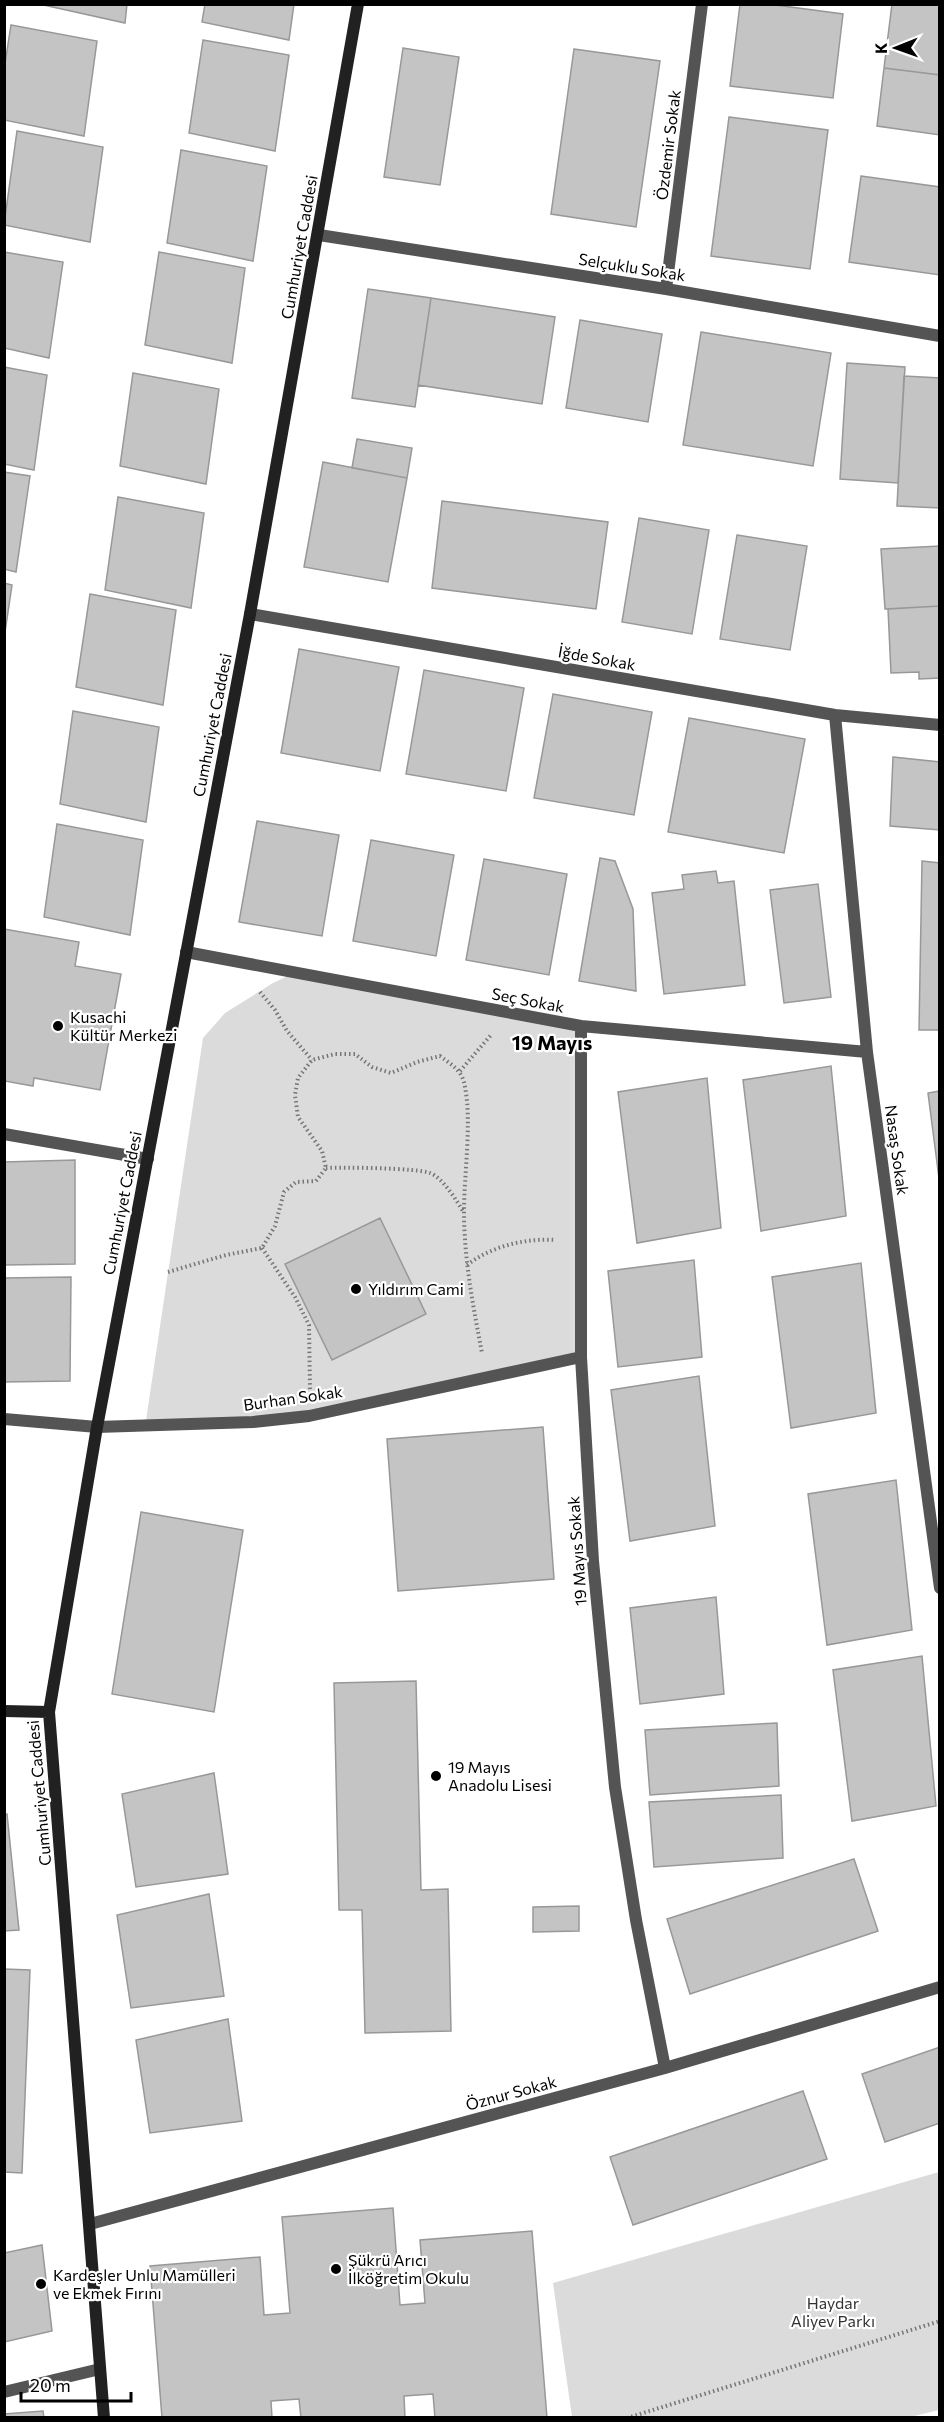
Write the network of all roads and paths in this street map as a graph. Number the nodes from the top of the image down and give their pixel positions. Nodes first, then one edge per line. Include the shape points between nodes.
1 (358, 4) edge
2 (702, 4) edge
3 (319, 235) junction
4 (666, 289) junction
5 (939, 336) edge
6 (250, 615) junction
7 (835, 715) junction
8 (939, 725) edge
9 (186, 952) junction
10 (260, 992) dead end
11 (512, 1014) junction
12 (580, 1026) junction
13 (867, 1052) junction
14 (312, 1060) junction
15 (460, 1071) junction
16 (4, 1134) edge
17 (147, 1159) junction
18 (326, 1168) junction
19 (464, 1213) junction
20 (581, 1241) junction
21 (262, 1248) junction
22 (467, 1266) junction
23 (168, 1272) dead end
24 (581, 1357) junction
25 (486, 1377) junction
26 (309, 1416) junction
27 (4, 1419) edge
28 (98, 1427) junction
29 (939, 1588) edge
30 (4, 1711) edge
31 (49, 1712) junction
32 (939, 1987) edge
33 (665, 2068) junction
34 (90, 2224) junction
35 (939, 2321) edge
36 (100, 2369) junction
37 (4, 2392) edge
38 (104, 2418) edge
39 (627, 2418) edge

1 - 3 street, Cumhuriyet Caddesi
2 - 4 street, Özdemir Sokak
3 - 4 street, Selçuklu Sokak
3 - 6 street, Cumhuriyet Caddesi
4 - 5 street, Selçuklu Sokak
6 - 7 street, İğde Sokak
6 - 9 street, Cumhuriyet Caddesi
7 - 8 street, İğde Sokak
7 - 13 street, Nasaş Sokak
9 - 11 street, Seç Sokak
9 - 17 street, Cumhuriyet Caddesi
10 - 14 path
11 - 12 street, Seç Sokak
11 - 15 path
12 - 13 street, Seç Sokak
12 - 20 street, 19 Mayıs Sokak
13 - 29 street, Nasaş Sokak
14 - 15 path via 356,1054 372,1067 391,1074 440,1056
14 - 18 path via 298,1078 296,1106 298,1117 322,1150
15 - 19 path via 465,1087 467,1131
16 - 17 street
17 - 28 street, Cumhuriyet Caddesi
18 - 19 path via 431,1173
18 - 21 path via 316,1181 296,1182 284,1192 275,1226
19 - 22 path
20 - 22 path via 529,1240 488,1252
20 - 24 street, 19 Mayıs Sokak
21 - 23 path
21 - 26 path via 309,1325
22 - 25 path
24 - 25 street, Burhan Sokak
24 - 33 street, 19 Mayıs Sokak via 593,1562 615,1787
25 - 26 street, Burhan Sokak
26 - 28 street, Burhan Sokak via 195,1426
27 - 28 street, Burhan Sokak
28 - 31 street, Cumhuriyet Caddesi
30 - 31 street
31 - 34 street, Cumhuriyet Caddesi
32 - 33 street, Öznur Sokak
33 - 34 street, Öznur Sokak
34 - 36 street, Cumhuriyet Caddesi
35 - 39 path
36 - 37 street
36 - 38 street, Cumhuriyet Caddesi

